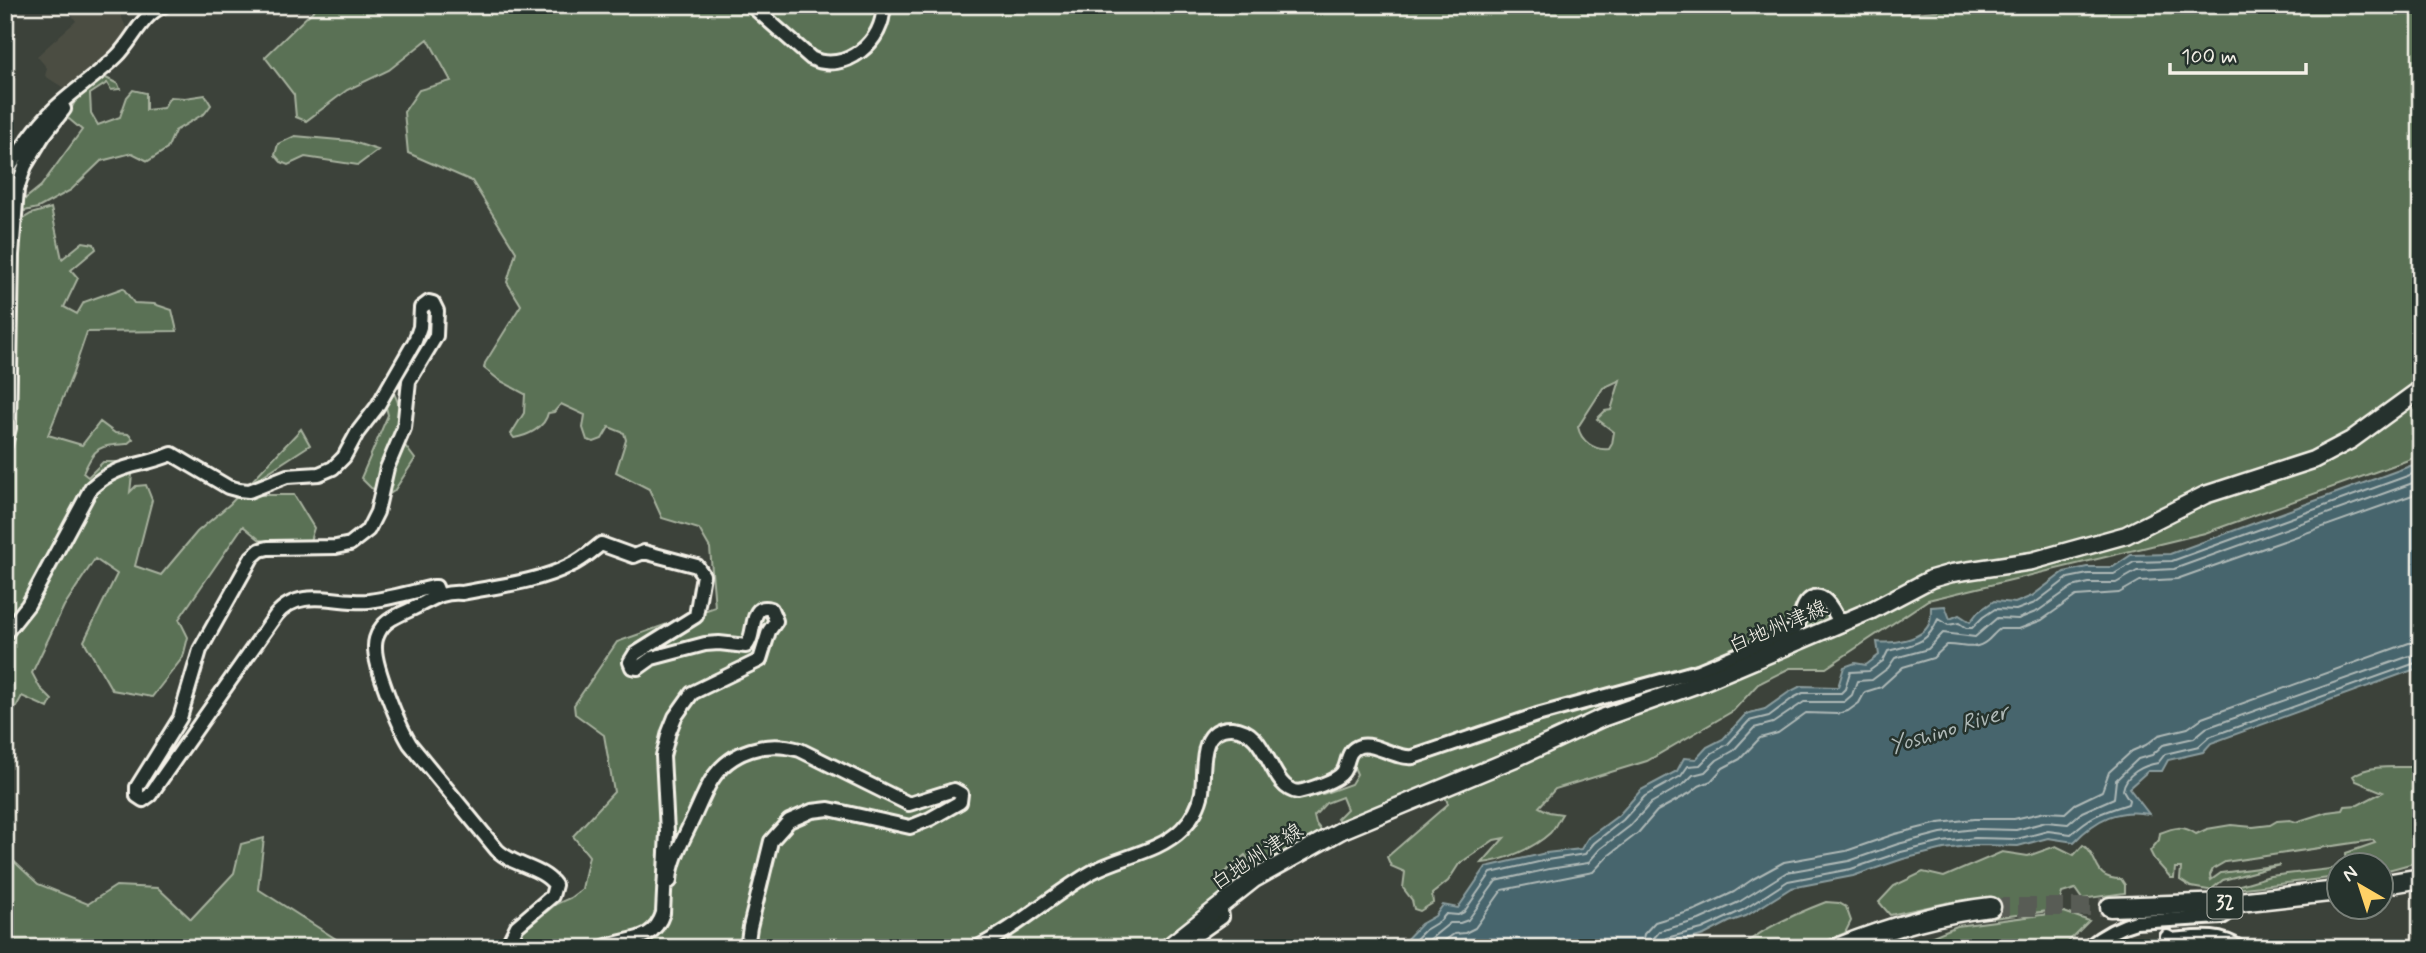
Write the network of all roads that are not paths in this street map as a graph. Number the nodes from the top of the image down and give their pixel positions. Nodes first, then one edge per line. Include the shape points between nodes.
1 (165, 5) edge
2 (751, 5) edge
3 (883, 5) edge
4 (61, 103) junction
5 (5, 175) edge
6 (2421, 389) edge
7 (5, 445) edge
8 (439, 594) junction
9 (1840, 623) junction
10 (5, 634) edge
11 (2420, 883) edge
12 (2394, 884) edge
13 (666, 890) junction
14 (2324, 893) edge
15 (2230, 903) junction
16 (1220, 905) junction
17 (1991, 907) tunnel mouth
18 (2110, 907) tunnel mouth
19 (2167, 937) dead end
20 (506, 948) edge
21 (602, 948) edge
22 (747, 948) edge
23 (976, 948) edge
24 (1167, 948) edge
25 (1179, 948) edge
26 (1837, 948) edge
27 (2087, 948) edge
28 (2240, 948) edge

1 - 4 street via 146,18 100,73
2 - 3 street via 811,58 830,62 856,55 866,47 879,27
4 - 5 street
4 - 7 street via 64,109 25,166 18,189
6 - 9 main road, 白地州津線 via 2351,440 2313,460 2205,495 2098,544 1931,579
8 - 10 street via 433,587 366,601 310,598 290,602 276,615 150,795 143,800 137,796 137,787 180,718 207,635 251,557 268,548 323,549 350,544 361,538 374,520 387,468 404,428 409,381 436,336 437,311 429,302 421,308 415,341 339,464 319,474 287,476 249,491 229,487 172,454 119,468 91,488 28,605
8 - 13 street via 560,570 601,544 634,556 644,552 693,563 703,575 696,616 635,654 630,663 635,669 652,658 705,644 746,646 759,609 766,607 775,614 760,660 692,692 669,732 663,756
8 - 20 street via 383,626 375,653 410,744 497,850 555,885 552,896 517,926
9 - 16 main road, 白地州津線 via 1698,684 1602,718 1342,830 1266,872
9 - 23 street via 1826,600 1818,597 1804,607 1798,627 1791,632 1698,671 1537,715 1413,757 1359,746 1350,752 1340,776 1298,792 1281,782 1252,737 1244,731 1224,729 1203,753 1202,792 1183,829 1167,841 1090,873
11 - 12 highway
13 - 21 street via 663,913 654,930
13 - 22 street via 677,853 711,780 733,759 758,747 783,745 800,750 909,804 954,790 961,794 960,802 916,826 829,809 789,821 771,841
14 - 15 highway, 32
15 - 18 highway, 32
15 - 27 street via 2230,912 2222,917 2123,925
16 - 24 main road, 白地州津線
16 - 25 street via 1222,917
17 - 26 highway via 1907,922
19 - 28 street via 2213,936

